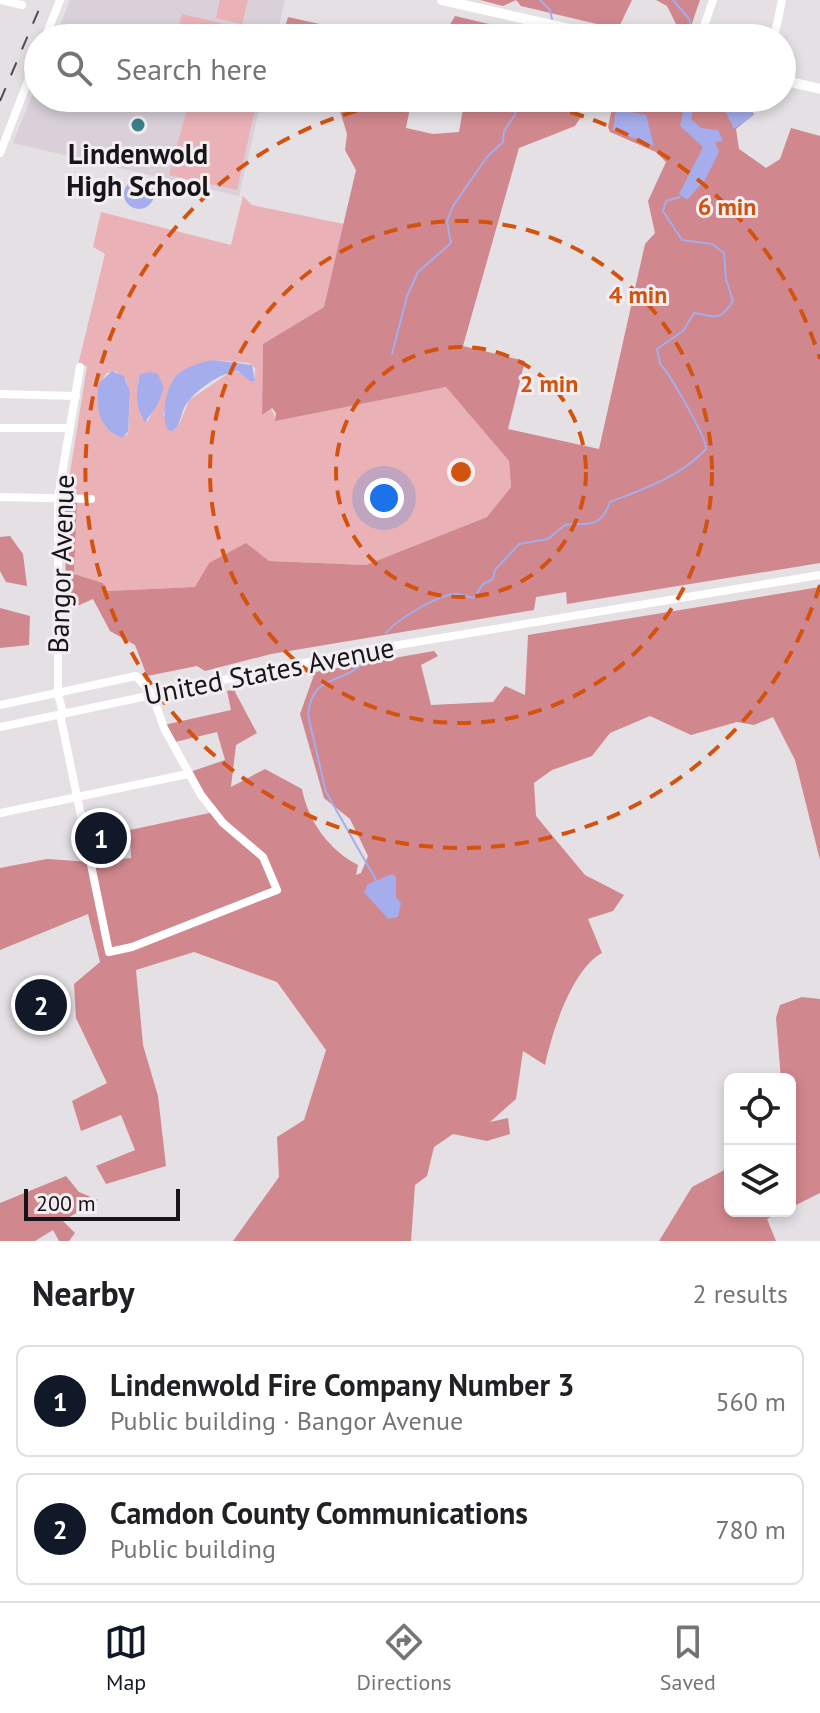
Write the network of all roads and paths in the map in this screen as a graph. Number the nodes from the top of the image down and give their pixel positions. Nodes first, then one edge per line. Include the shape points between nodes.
1 (0, 0) edge
2 (60, 0) edge
3 (442, 0) edge
4 (713, 0) edge
5 (782, 0) edge
6 (22, 5) dead end
7 (51, 24) edge
8 (547, 24) edge
9 (705, 24) edge
10 (777, 24) edge
11 (796, 83) edge
12 (820, 89) edge
13 (24, 91) edge
14 (0, 153) edge
15 (80, 367) dead end
16 (0, 394) edge
17 (76, 396) junction
18 (0, 428) edge
19 (70, 428) junction
20 (0, 497) edge
21 (58, 498) junction
22 (91, 499) dead end
23 (820, 575) edge
24 (58, 694) junction
25 (152, 694) junction
26 (0, 705) edge
27 (61, 714) junction
28 (0, 727) edge
29 (188, 774) junction
30 (78, 797) junction
31 (0, 813) edge

1 - 6 street
2 - 7 street
3 - 8 main road
4 - 9 street
5 - 10 street
11 - 12 main road
13 - 14 street
15 - 17 street, Bangor Avenue
16 - 17 street
17 - 19 street, Bangor Avenue
18 - 19 street
19 - 21 street, Bangor Avenue
20 - 21 street
21 - 22 street
21 - 24 street, Bangor Avenue
23 - 25 street, United States Avenue via 356,652
24 - 25 street, United States Avenue via 136,676
24 - 26 street, United States Avenue
24 - 27 street, Bangor Avenue
25 - 27 street, United States Avenue
25 - 29 street
27 - 28 street, United States Avenue
27 - 30 street, Bangor Avenue
29 - 30 street
29 - 30 street, Bangor Avenue via 217,816 263,857 277,890 109,952
30 - 31 street

